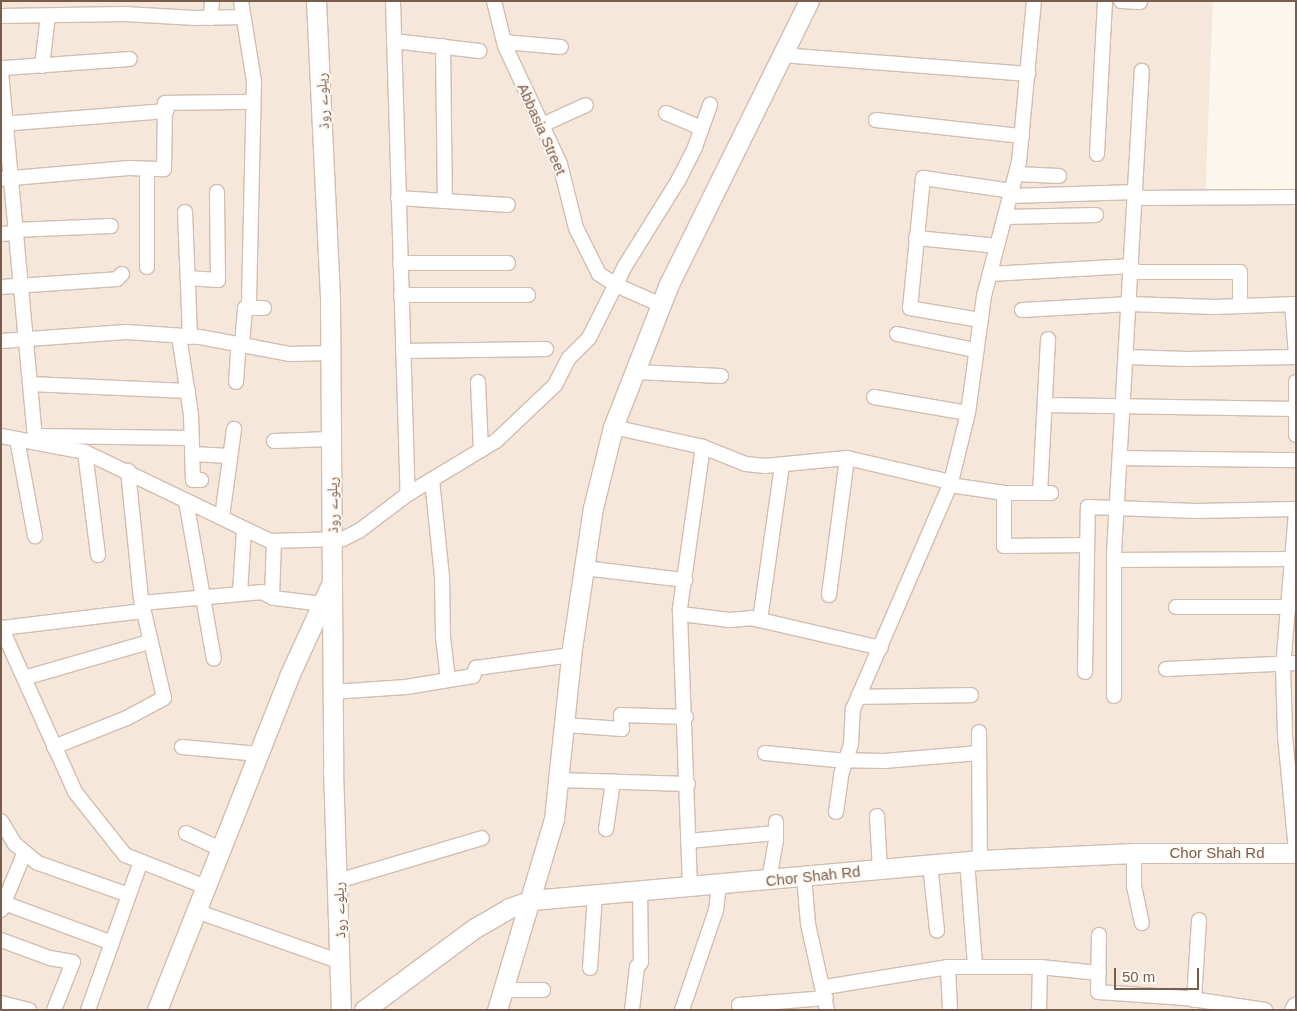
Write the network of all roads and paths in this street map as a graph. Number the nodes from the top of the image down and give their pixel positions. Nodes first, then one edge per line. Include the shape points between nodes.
1 (212, 1) edge
2 (241, 1) edge
3 (316, 1) edge
4 (393, 1) edge
5 (494, 1) edge
6 (809, 1) edge
7 (1034, 1) edge
8 (1106, 1) edge
9 (1121, 1) edge
10 (1140, 2) edge
11 (108, 8) edge
12 (1, 16) edge
13 (48, 16) junction
14 (242, 17) junction
15 (211, 18) junction
16 (394, 41) junction
17 (504, 42) junction
18 (442, 46) junction
19 (561, 47) dead end
20 (479, 51) dead end
21 (782, 55) junction
22 (130, 59) dead end
23 (42, 66) junction
24 (1142, 71) dead end
25 (1, 72) edge
26 (1028, 74) junction
27 (253, 102) junction
28 (586, 105) dead end
29 (710, 106) dead end
30 (166, 111) junction
31 (666, 113) dead end
32 (876, 120) dead end
33 (3, 123) edge
34 (542, 125) junction
35 (702, 128) junction
36 (1022, 136) junction
37 (1097, 154) dead end
38 (147, 169) junction
39 (1016, 174) junction
40 (1059, 176) dead end
41 (6, 178) edge
42 (217, 192) dead end
43 (1011, 194) junction
44 (1135, 195) junction
45 (1296, 197) edge
46 (398, 198) junction
47 (445, 201) junction
48 (508, 205) dead end
49 (185, 212) dead end
50 (1096, 214) dead end
51 (1005, 217) junction
52 (111, 226) dead end
53 (16, 232) junction
54 (1, 234) edge
55 (916, 238) junction
56 (997, 246) junction
57 (400, 263) junction
58 (508, 263) dead end
59 (147, 267) dead end
60 (1132, 269) junction
61 (122, 274) dead end
62 (990, 274) junction
63 (188, 278) junction
64 (20, 285) junction
65 (616, 285) junction
66 (1, 287) edge
67 (401, 295) junction
68 (528, 295) dead end
69 (1130, 304) junction
70 (1294, 304) edge
71 (661, 305) junction
72 (1240, 306) junction
73 (249, 308) junction
74 (264, 308) dead end
75 (1022, 310) dead end
76 (980, 320) junction
77 (897, 334) dead end
78 (185, 337) junction
79 (26, 339) junction
80 (1048, 339) dead end
81 (1, 341) edge
82 (240, 344) junction
83 (546, 349) dead end
84 (975, 350) junction
85 (403, 351) junction
86 (330, 353) junction
87 (1296, 356) edge
88 (1127, 357) junction
89 (634, 372) junction
90 (721, 376) dead end
91 (236, 382) dead end
92 (478, 382) dead end
93 (1296, 382) edge
94 (30, 384) junction
95 (188, 392) junction
96 (874, 397) dead end
97 (1046, 405) junction
98 (1124, 407) junction
99 (1296, 409) edge
100 (968, 413) junction
101 (613, 427) junction
102 (234, 430) dead end
103 (1296, 435) edge
104 (1, 436) edge
105 (192, 438) junction
106 (18, 439) junction
107 (34, 439) junction
108 (331, 439) junction
109 (274, 440) dead end
110 (703, 448) junction
111 (481, 450) junction
112 (85, 452) junction
113 (192, 454) junction
114 (230, 456) junction
115 (847, 458) junction
116 (1120, 458) junction
117 (1296, 460) edge
118 (782, 464) junction
119 (128, 472) junction
120 (201, 480) dead end
121 (432, 480) junction
122 (950, 484) junction
123 (1004, 493) junction
124 (408, 494) junction
125 (186, 502) junction
126 (1117, 506) junction
127 (1296, 511) edge
128 (222, 517) junction
129 (244, 529) junction
130 (35, 536) dead end
131 (274, 541) junction
132 (332, 541) junction
133 (1087, 545) junction
134 (98, 555) dead end
135 (1295, 559) edge
136 (1114, 560) junction
137 (584, 568) junction
138 (685, 580) junction
139 (332, 581) junction
140 (240, 593) junction
141 (830, 595) dead end
142 (202, 596) junction
143 (272, 596) junction
144 (322, 604) junction
145 (142, 607) junction
146 (1176, 607) dead end
147 (1291, 609) edge
148 (681, 614) junction
149 (760, 620) junction
150 (2, 628) edge
151 (149, 642) junction
152 (881, 648) junction
153 (571, 655) junction
154 (214, 659) dead end
155 (1290, 663) edge
156 (1166, 669) dead end
157 (1085, 672) dead end
158 (24, 678) junction
159 (448, 680) junction
160 (332, 692) junction
161 (971, 695) dead end
162 (1114, 696) dead end
163 (858, 697) junction
164 (686, 717) junction
165 (565, 725) junction
166 (979, 732) dead end
167 (54, 747) junction
168 (182, 747) dead end
169 (765, 753) dead end
170 (979, 753) junction
171 (259, 754) junction
172 (846, 760) junction
173 (559, 780) junction
174 (613, 782) junction
175 (688, 784) junction
176 (836, 812) dead end
177 (877, 816) dead end
178 (1, 821) edge
179 (606, 829) dead end
180 (186, 833) dead end
181 (482, 838) dead end
182 (688, 841) junction
183 (222, 850) junction
184 (1296, 852) edge
185 (1134, 853) junction
186 (24, 854) junction
187 (973, 861) junction
188 (140, 864) junction
189 (930, 864) junction
190 (880, 869) junction
191 (804, 877) junction
192 (769, 880) junction
193 (338, 881) junction
194 (719, 885) junction
195 (206, 887) junction
196 (690, 887) junction
197 (640, 893) junction
198 (129, 895) junction
199 (595, 895) junction
200 (532, 900) junction
201 (3, 906) edge
202 (196, 911) junction
203 (1199, 920) dead end
204 (1142, 923) dead end
205 (937, 931) dead end
206 (1099, 935) dead end
207 (1, 940) edge
208 (112, 943) junction
209 (341, 962) junction
210 (974, 966) junction
211 (948, 967) junction
212 (1040, 967) junction
213 (590, 968) dead end
214 (1099, 973) junction
215 (502, 990) junction
216 (543, 990) dead end
217 (826, 998) edge
218 (1194, 1000) junction
219 (1, 1003) edge
220 (739, 1005) dead end
221 (1296, 1006) edge
222 (778, 1007) edge
223 (22, 1009) edge
224 (54, 1010) edge
225 (88, 1010) edge
226 (157, 1010) edge
227 (342, 1010) edge
228 (364, 1010) edge
229 (497, 1010) edge
230 (632, 1010) edge
231 (682, 1010) edge
232 (950, 1010) edge
233 (1039, 1010) edge
234 (1265, 1010) edge
235 (1294, 1010) edge

1 - 15 street
2 - 14 street
3 - 86 street, ریلوے روڈ
4 - 16 street
5 - 17 street, Abbasia Street
6 - 21 street
7 - 26 street
8 - 37 street
9 - 10 street
11 - 13 street
11 - 15 street
12 - 13 street
13 - 23 street
14 - 15 street
14 - 27 street via 249,42
16 - 18 street
16 - 46 street
17 - 19 street
17 - 34 street, Abbasia Street
18 - 20 street
18 - 47 street
21 - 26 street
21 - 71 street via 698,221
22 - 23 street
23 - 25 street via 4,68
24 - 44 street
25 - 33 street
26 - 36 street
27 - 30 street via 166,103
27 - 73 street
28 - 34 street
29 - 35 street
30 - 33 street
30 - 38 street via 164,169
31 - 35 street
32 - 36 street
33 - 41 street
34 - 65 street, Abbasia Street via 560,164 576,228 599,274
35 - 65 street via 678,181
36 - 39 street
38 - 41 street
38 - 59 street
39 - 40 street
39 - 43 street
41 - 53 street
42 - 63 street via 218,280
43 - 44 street
43 - 51 street
43 - 55 street via 923,178
44 - 45 street
44 - 60 street
46 - 47 street
46 - 57 street
47 - 48 street
49 - 63 street
50 - 51 street
51 - 56 street
52 - 53 street
53 - 54 street
53 - 64 street
55 - 56 street
55 - 76 street via 910,308
56 - 62 street
57 - 58 street
57 - 67 street
60 - 62 street
60 - 69 street
60 - 72 street via 1240,272
61 - 64 street via 117,279
62 - 76 street
63 - 78 street
64 - 66 street
64 - 79 street
65 - 71 street, Abbasia Street
65 - 111 street via 588,338 569,358 555,384 496,440
67 - 68 street
67 - 85 street
69 - 72 street
69 - 75 street
69 - 88 street
70 - 72 street
70 - 87 street
71 - 89 street
73 - 74 street
73 - 82 street via 245,308
76 - 84 street
77 - 84 street
78 - 79 street via 126,332
78 - 82 street
78 - 95 street
79 - 81 street
79 - 94 street
80 - 97 street
82 - 86 street via 290,354
82 - 91 street
83 - 85 street
84 - 100 street
85 - 124 street
86 - 108 street, ریلوے روڈ
87 - 88 street
88 - 98 street
89 - 90 street
89 - 101 street
92 - 111 street
93 - 99 street
94 - 95 street
94 - 107 street
95 - 105 street
96 - 100 street
97 - 98 street
97 - 123 street via 1045,493
98 - 99 street
98 - 116 street
99 - 103 street
100 - 122 street
101 - 110 street
101 - 137 street via 599,480
102 - 114 street
104 - 106 street
105 - 107 street
105 - 113 street
106 - 107 street
106 - 130 street
107 - 112 street
108 - 109 street
108 - 132 street, ریلوے روڈ
110 - 118 street via 746,464
110 - 138 street
111 - 121 street
112 - 119 street
112 - 134 street
113 - 114 street
113 - 120 street via 193,480
114 - 128 street
115 - 118 street
115 - 122 street
115 - 141 street
116 - 117 street
116 - 126 street
118 - 149 street
119 - 125 street
119 - 145 street
121 - 124 street
121 - 159 street via 442,577 442,637
122 - 123 street
122 - 152 street
123 - 133 street via 1004,546
124 - 132 street via 359,531
125 - 128 street
125 - 142 street
126 - 127 street via 1196,511
126 - 133 street via 1088,507
126 - 136 street
127 - 135 street
128 - 129 street
129 - 131 street
129 - 140 street
131 - 132 street
131 - 143 street
132 - 139 street, ریلوے روڈ
133 - 157 street
135 - 136 street
135 - 147 street
136 - 162 street
137 - 138 street
137 - 153 street
138 - 148 street
139 - 144 street
139 - 160 street, ریلوے روڈ
140 - 142 street
140 - 143 street via 262,592
142 - 145 street
142 - 154 street
143 - 144 street
144 - 171 street via 289,676
145 - 150 street
145 - 151 street
146 - 147 street
147 - 155 street
148 - 149 street
148 - 164 street
149 - 152 street
150 - 158 street
151 - 158 street
151 - 167 street via 164,698 127,718
152 - 163 street
153 - 159 street via 476,668 473,676
153 - 165 street
155 - 156 street
155 - 184 street via 1285,736
158 - 167 street
159 - 160 street
160 - 193 street, ریلوے روڈ
161 - 163 street
163 - 172 street via 853,709
164 - 165 street via 621,715 622,729
164 - 175 street
165 - 173 street
166 - 170 street
167 - 188 street via 76,792 125,855
168 - 171 street
169 - 172 street
170 - 172 street
170 - 187 street
171 - 183 street
172 - 176 street
173 - 174 street
173 - 200 street via 554,819
174 - 175 street
174 - 179 street
175 - 182 street
177 - 190 street
178 - 186 street
180 - 183 street
181 - 193 street
182 - 192 street via 776,828
182 - 196 street
183 - 195 street
184 - 185 street, Chor Shah Rd
185 - 187 street, Chor Shah Rd
185 - 204 street via 1134,886
186 - 198 street via 38,863
186 - 201 street
187 - 189 street, Chor Shah Rd
187 - 210 street
188 - 195 street
188 - 198 street
189 - 190 street, Chor Shah Rd
189 - 205 street
190 - 191 street, Chor Shah Rd
191 - 192 street, Chor Shah Rd
191 - 217 street via 808,924
192 - 194 street, Chor Shah Rd
193 - 209 street, ریلوے روڈ
194 - 196 street, Chor Shah Rd
194 - 231 street via 716,910
195 - 202 street
196 - 197 street, Chor Shah Rd
197 - 199 street, Chor Shah Rd
197 - 230 street via 641,962 637,967
198 - 208 street
199 - 200 street, Chor Shah Rd
199 - 213 street
200 - 215 street
200 - 228 street, Chor Shah Rd via 509,908 475,928
201 - 208 street
202 - 209 street
202 - 226 street
203 - 218 street
206 - 214 street
207 - 224 street via 50,958 73,962
208 - 225 street
209 - 227 street, ریلوے روڈ
210 - 211 street
210 - 212 street
211 - 217 street
211 - 232 street
212 - 214 street
212 - 233 street
214 - 218 street via 1098,992
215 - 216 street
215 - 229 street
217 - 222 street
218 - 234 street
219 - 223 street
220 - 222 street
221 - 235 street

